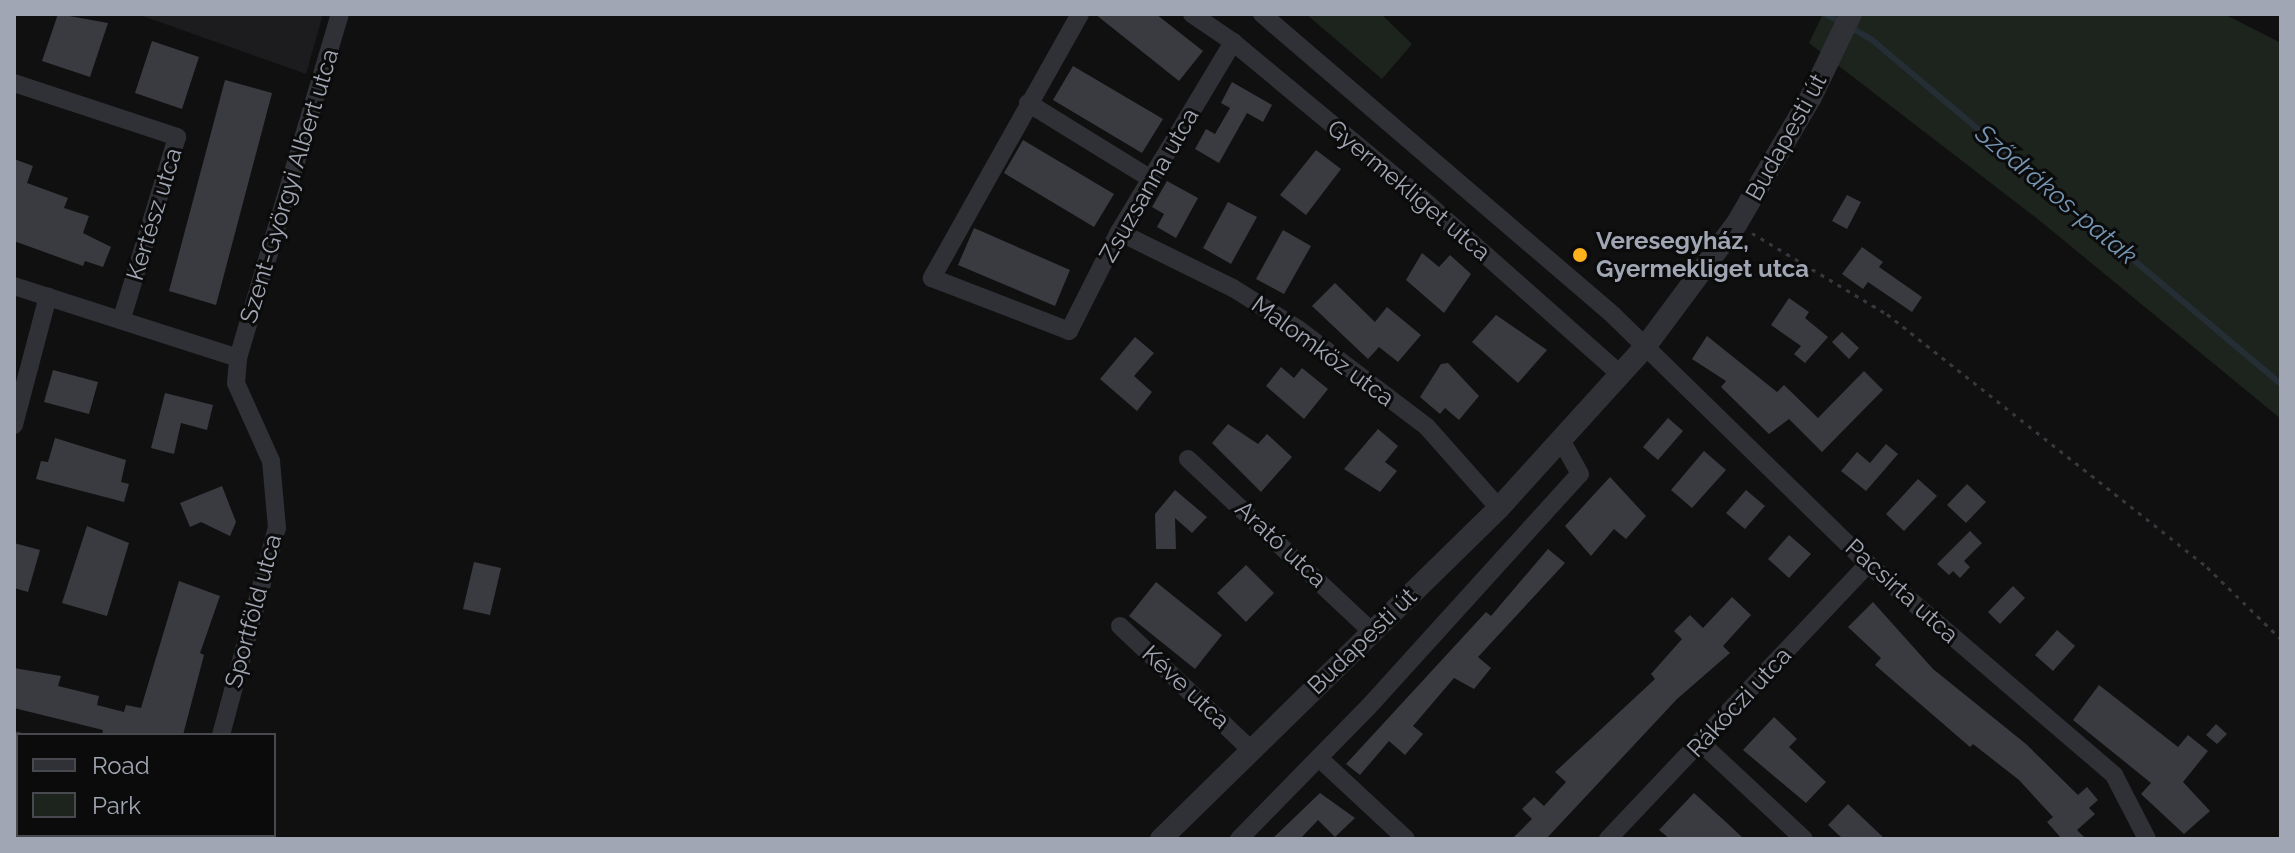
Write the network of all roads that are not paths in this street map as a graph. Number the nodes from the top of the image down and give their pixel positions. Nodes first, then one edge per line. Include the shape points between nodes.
1 (340, 14) edge
2 (1080, 14) edge
3 (1192, 14) edge
4 (1262, 14) edge
5 (1851, 14) edge
6 (1233, 42) junction
7 (14, 83) edge
8 (1028, 103) junction
9 (1151, 179) junction
10 (1119, 232) junction
11 (14, 286) edge
12 (48, 296) junction
13 (122, 318) junction
14 (1645, 347) junction
15 (238, 358) junction
16 (1620, 374) junction
17 (14, 425) edge
18 (1562, 441) junction
19 (1188, 459) dead end
20 (1499, 508) junction
21 (1868, 564) junction
22 (1120, 626) dead end
23 (1372, 632) junction
24 (222, 733) edge
25 (1702, 744) junction
26 (1250, 749) junction
27 (1320, 759) junction
28 (1161, 839) edge
29 (1239, 839) edge
30 (1406, 839) edge
31 (1608, 839) edge
32 (1804, 839) edge
33 (2147, 839) edge

1 - 15 street, Szent-Györgyi Albert utca
2 - 8 street
3 - 6 street, Gyermekliget utca
4 - 14 street, Gyermekliget utca
5 - 14 street, Budapesti út via 1737,223
6 - 9 street, Zsuzsanna utca
6 - 16 street, Gyermekliget utca
7 - 13 street, Kertész utca via 177,137
8 - 9 street
8 - 10 street, Zsuzsanna utca via 932,278 1069,331
9 - 10 street, Zsuzsanna utca
10 - 20 street, Malomköz utca via 1233,288 1298,329 1427,427
11 - 12 street
12 - 13 street
12 - 17 street
13 - 15 street
14 - 16 street, Budapesti út
14 - 21 street, Pacsirta utca
15 - 24 street, Sportföld utca via 236,383 271,461 277,528
16 - 18 street, Budapesti út
18 - 20 street, Budapesti út
18 - 27 street, Budapesti út via 1580,474
19 - 23 street, Arató utca
20 - 23 street, Budapesti út
21 - 25 street, Rákóczi utca
21 - 33 street, Pacsirta utca via 2114,775
22 - 26 street, Kéve utca
23 - 26 street, Budapesti út
25 - 31 street, Rákóczi utca
25 - 32 street
26 - 28 street, Budapesti út
27 - 29 street, Budapesti út
27 - 30 street

